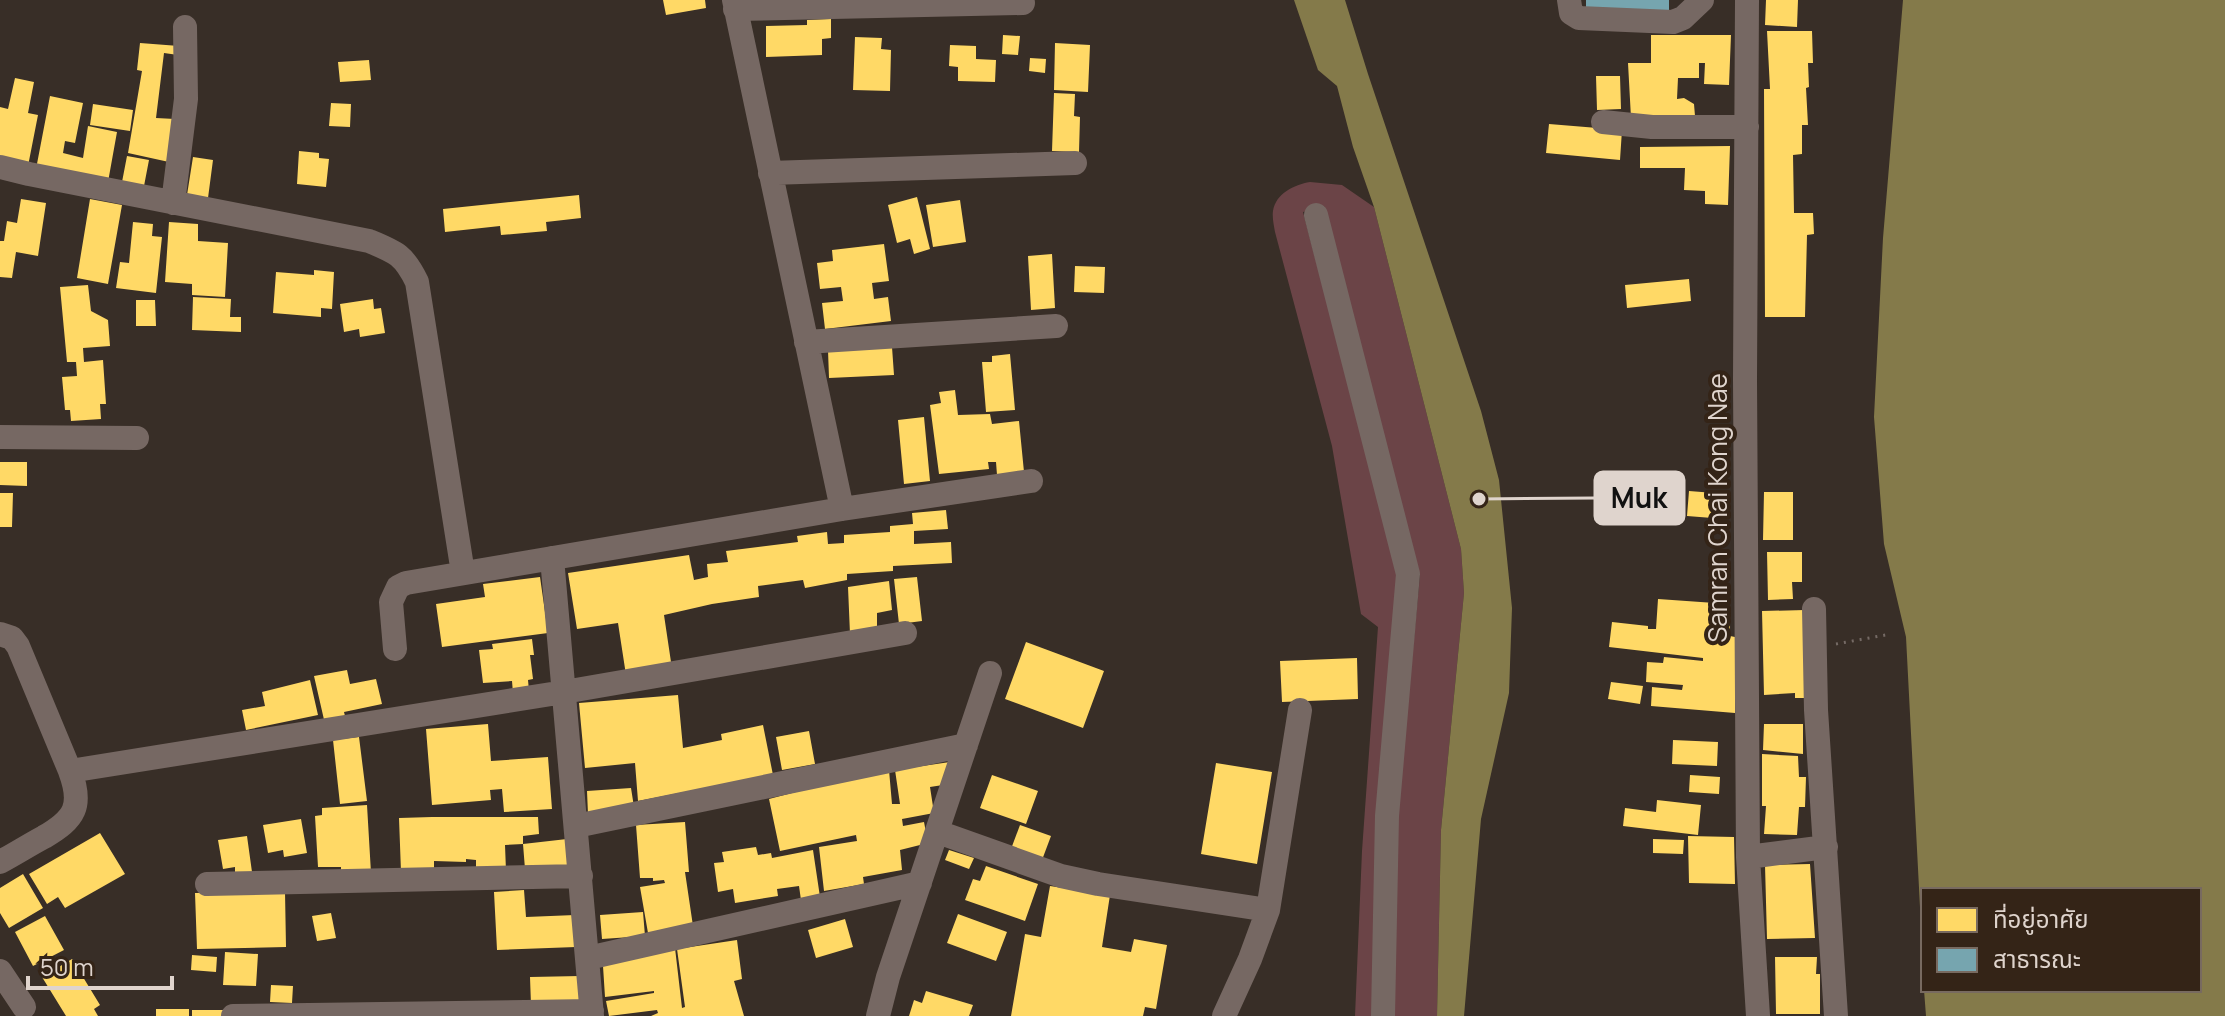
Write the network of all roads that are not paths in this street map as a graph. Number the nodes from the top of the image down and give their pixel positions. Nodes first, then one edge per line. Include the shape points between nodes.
1 (1569, 0) edge
2 (1702, 0) edge
3 (1747, 0) edge
4 (1023, 3) dead end
5 (734, 4) edge
6 (185, 27) dead end
7 (1603, 122) dead end
8 (1747, 127) junction
9 (1075, 163) dead end
10 (0, 167) edge
11 (770, 173) junction
12 (173, 203) junction
13 (1316, 215) dead end
14 (1056, 326) dead end
15 (806, 342) junction
16 (0, 437) edge
17 (137, 438) dead end
18 (1031, 481) dead end
19 (842, 509) junction
20 (552, 558) junction
21 (463, 573) junction
22 (1814, 609) dead end
23 (905, 633) dead end
24 (0, 634) edge
25 (395, 649) dead end
26 (990, 673) dead end
27 (564, 692) junction
28 (1300, 710) dead end
29 (966, 745) junction
30 (70, 771) junction
31 (576, 826) junction
32 (938, 832) junction
33 (1826, 847) junction
34 (1748, 857) junction
35 (0, 862) edge
36 (581, 876) junction
37 (920, 883) junction
38 (207, 884) dead end
39 (1268, 910) junction
40 (588, 958) junction
41 (0, 971) edge
42 (24, 1007) dead end
43 (592, 1013) edge
44 (233, 1016) edge
45 (878, 1016) edge
46 (1224, 1016) edge
47 (1383, 1016) edge
48 (1758, 1016) edge
49 (1836, 1016) edge

1 - 2 street via 1571,13 1579,18 1673,22
3 - 8 street, Samran Chai Kong Nae
4 - 5 street
5 - 11 street
6 - 12 street via 186,99
7 - 8 street
8 - 34 street, Samran Chai Kong Nae
9 - 11 street
10 - 12 street
11 - 15 street
12 - 21 street via 369,241 407,263 417,282
13 - 47 street via 1408,574 1387,816
14 - 15 street
15 - 19 street
16 - 17 street
18 - 19 street
19 - 20 street
20 - 21 street
20 - 27 street
21 - 25 street via 398,587 391,602
22 - 33 street
23 - 27 street
24 - 30 street via 18,646
26 - 29 street
27 - 30 street
27 - 31 street
28 - 39 street
29 - 31 street
29 - 32 street
30 - 35 street via 76,787 73,814
31 - 36 street
32 - 37 street
32 - 39 street via 1061,876
33 - 34 street
33 - 49 street
34 - 48 street, Samran Chai Kong Nae
36 - 38 street
36 - 40 street
37 - 40 street
37 - 45 street
39 - 46 street
40 - 43 street
41 - 42 street
43 - 44 street

